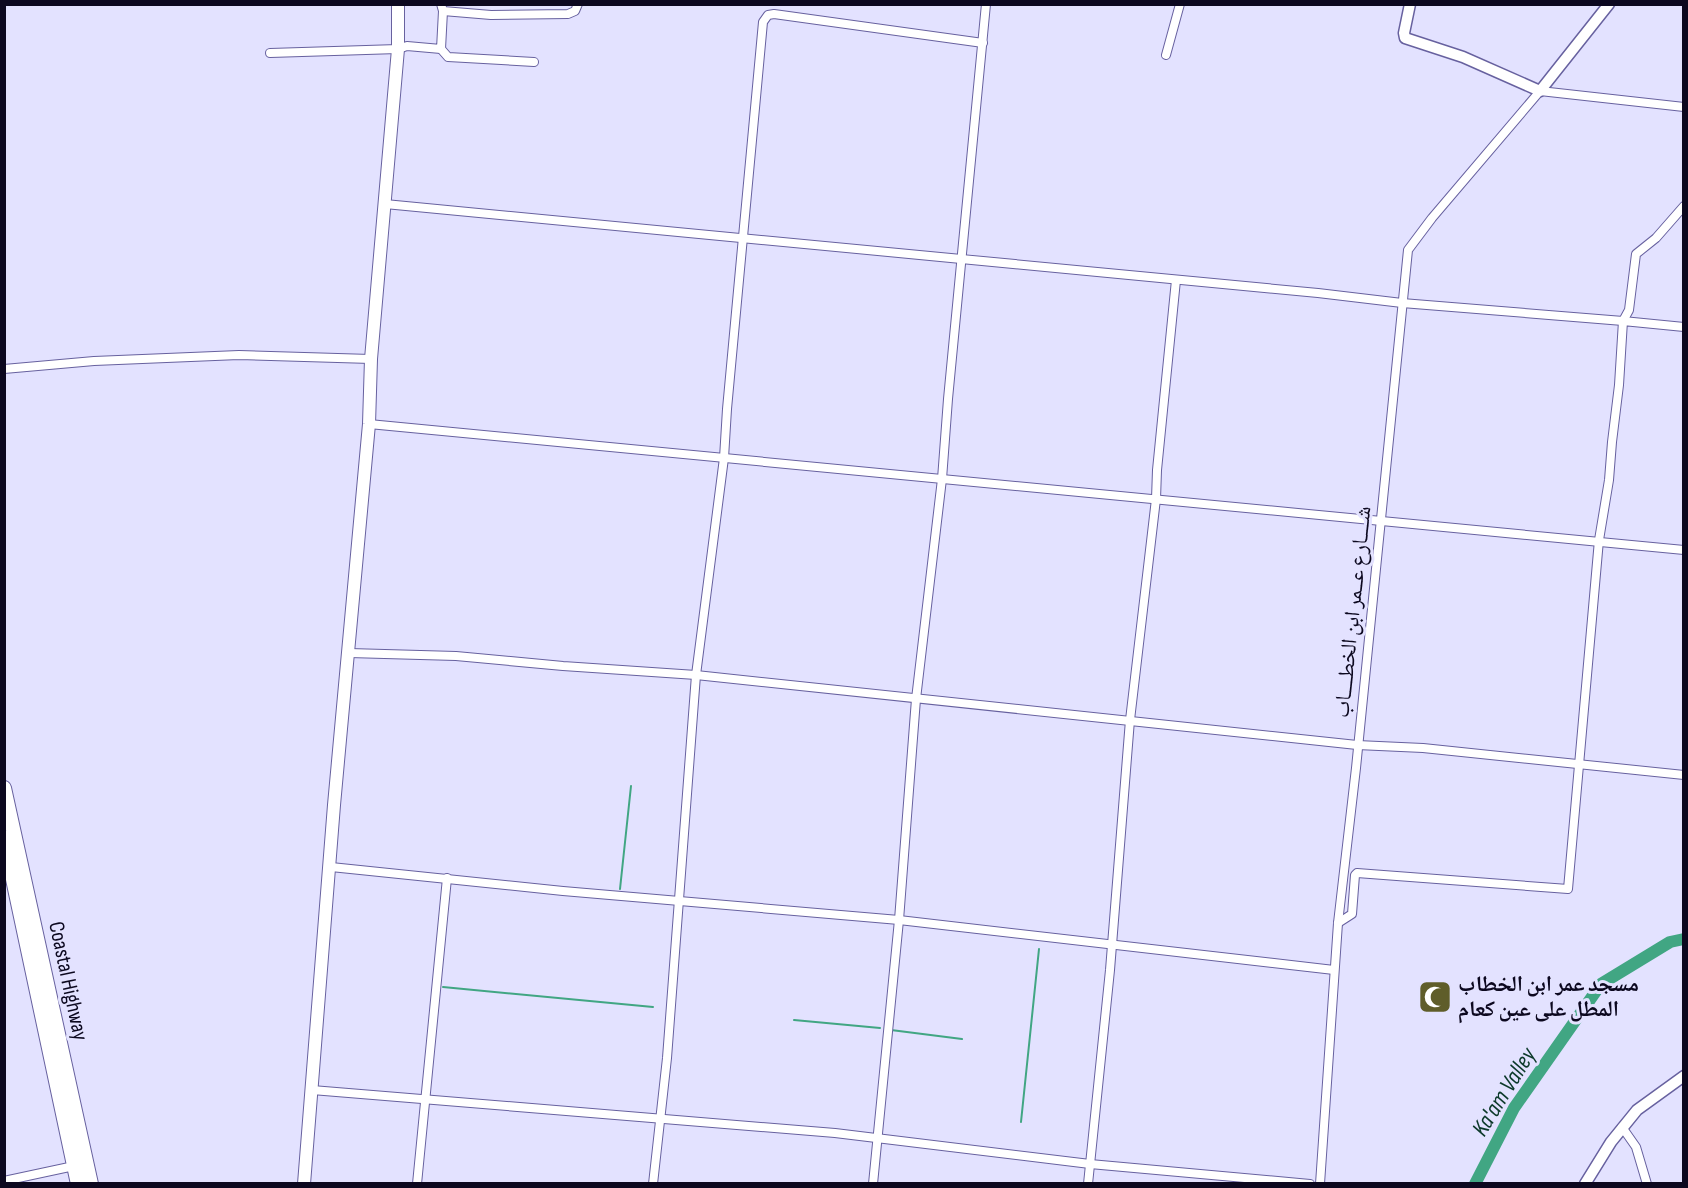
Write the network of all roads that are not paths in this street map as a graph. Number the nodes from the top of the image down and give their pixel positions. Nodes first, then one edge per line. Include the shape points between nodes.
1 (399, 4) edge
2 (578, 4) edge
3 (986, 4) edge
4 (1179, 4) edge
5 (1410, 4) edge
6 (1609, 4) edge
7 (442, 8) edge
8 (983, 43) junction
9 (398, 49) junction
10 (441, 49) junction
11 (270, 53) dead end
12 (1166, 55) dead end
13 (534, 62) dead end
14 (1540, 92) junction
15 (1683, 107) edge
16 (385, 204) junction
17 (1683, 206) edge
18 (742, 238) junction
19 (962, 259) junction
20 (1176, 280) junction
21 (1402, 303) junction
22 (1623, 321) junction
23 (1683, 327) edge
24 (371, 358) junction
25 (4, 369) edge
26 (369, 424) junction
27 (724, 458) junction
28 (942, 479) junction
29 (1156, 499) junction
30 (1381, 521) junction
31 (1599, 540) junction
32 (1683, 550) edge
33 (349, 652) junction
34 (696, 675) junction
35 (916, 699) junction
36 (1130, 720) junction
37 (1357, 745) junction
38 (1579, 763) junction
39 (1683, 775) edge
40 (4, 788) edge
41 (4, 837) edge
42 (331, 867) junction
43 (447, 878) junction
44 (679, 901) junction
45 (898, 920) junction
46 (1338, 923) junction
47 (1112, 945) junction
48 (1334, 970) junction
49 (1683, 1076) edge
50 (312, 1090) junction
51 (427, 1098) junction
52 (660, 1119) junction
53 (1622, 1127) junction
54 (878, 1139) junction
55 (1090, 1164) junction
56 (74, 1166) junction
57 (4, 1181) edge
58 (78, 1184) edge
59 (91, 1184) edge
60 (304, 1184) edge
61 (417, 1184) edge
62 (653, 1184) edge
63 (873, 1184) edge
64 (1088, 1184) edge
65 (1310, 1184) edge
66 (1320, 1184) edge
67 (1585, 1184) edge
68 (1647, 1184) edge

1 - 9 main road
2 - 7 street via 568,14 490,15
3 - 8 street
4 - 12 street
5 - 14 street via 1405,38 1463,57
6 - 14 street
7 - 10 street
8 - 18 street via 768,15 763,22
8 - 19 street
9 - 10 street
9 - 11 street
9 - 16 main road
10 - 13 street via 448,57
14 - 15 street
14 - 21 street, شــــارع عــمر ابن الخطــــاب via 1413,242
16 - 18 street
16 - 24 main road
17 - 22 street via 1656,238 1636,254 1629,310
18 - 19 street
18 - 27 street
19 - 20 street
19 - 28 street
20 - 21 street
20 - 29 street
21 - 22 street
21 - 30 street, شــــارع عــمر ابن الخطــــاب
22 - 23 street
22 - 31 street via 1609,480
24 - 25 street via 239,355
24 - 26 main road
26 - 27 street
26 - 33 main road
27 - 28 street
27 - 34 street
28 - 29 street
28 - 35 street
29 - 30 street
29 - 36 street
30 - 31 street
30 - 37 street, شــــارع عــمر ابن الخطــــاب
31 - 32 street
31 - 38 street
33 - 34 street via 456,656
33 - 42 main road
34 - 35 street
34 - 44 street
35 - 36 street
35 - 45 street
36 - 37 street
36 - 47 street
37 - 38 street
37 - 46 street, شــــارع عــمر ابن الخطــــاب
38 - 39 street
38 - 46 street via 1568,889 1357,873 1351,916
40 - 59 highway, Coastal Highway
41 - 56 highway
42 - 43 street
42 - 50 main road
43 - 44 street
43 - 51 street
44 - 45 street
44 - 52 street
45 - 47 street
45 - 54 street
46 - 48 street, شــــارع عــمر ابن الخطــــاب
47 - 48 street
47 - 55 street
48 - 66 street, شــــارع عــمر ابن الخطــــاب
49 - 53 street via 1637,1110
50 - 51 street
50 - 60 main road
51 - 52 street
51 - 61 street
52 - 54 street
52 - 62 street
53 - 67 street
53 - 68 street via 1636,1147
54 - 55 street
54 - 63 street
55 - 64 street
55 - 65 street
56 - 57 street
56 - 58 highway

